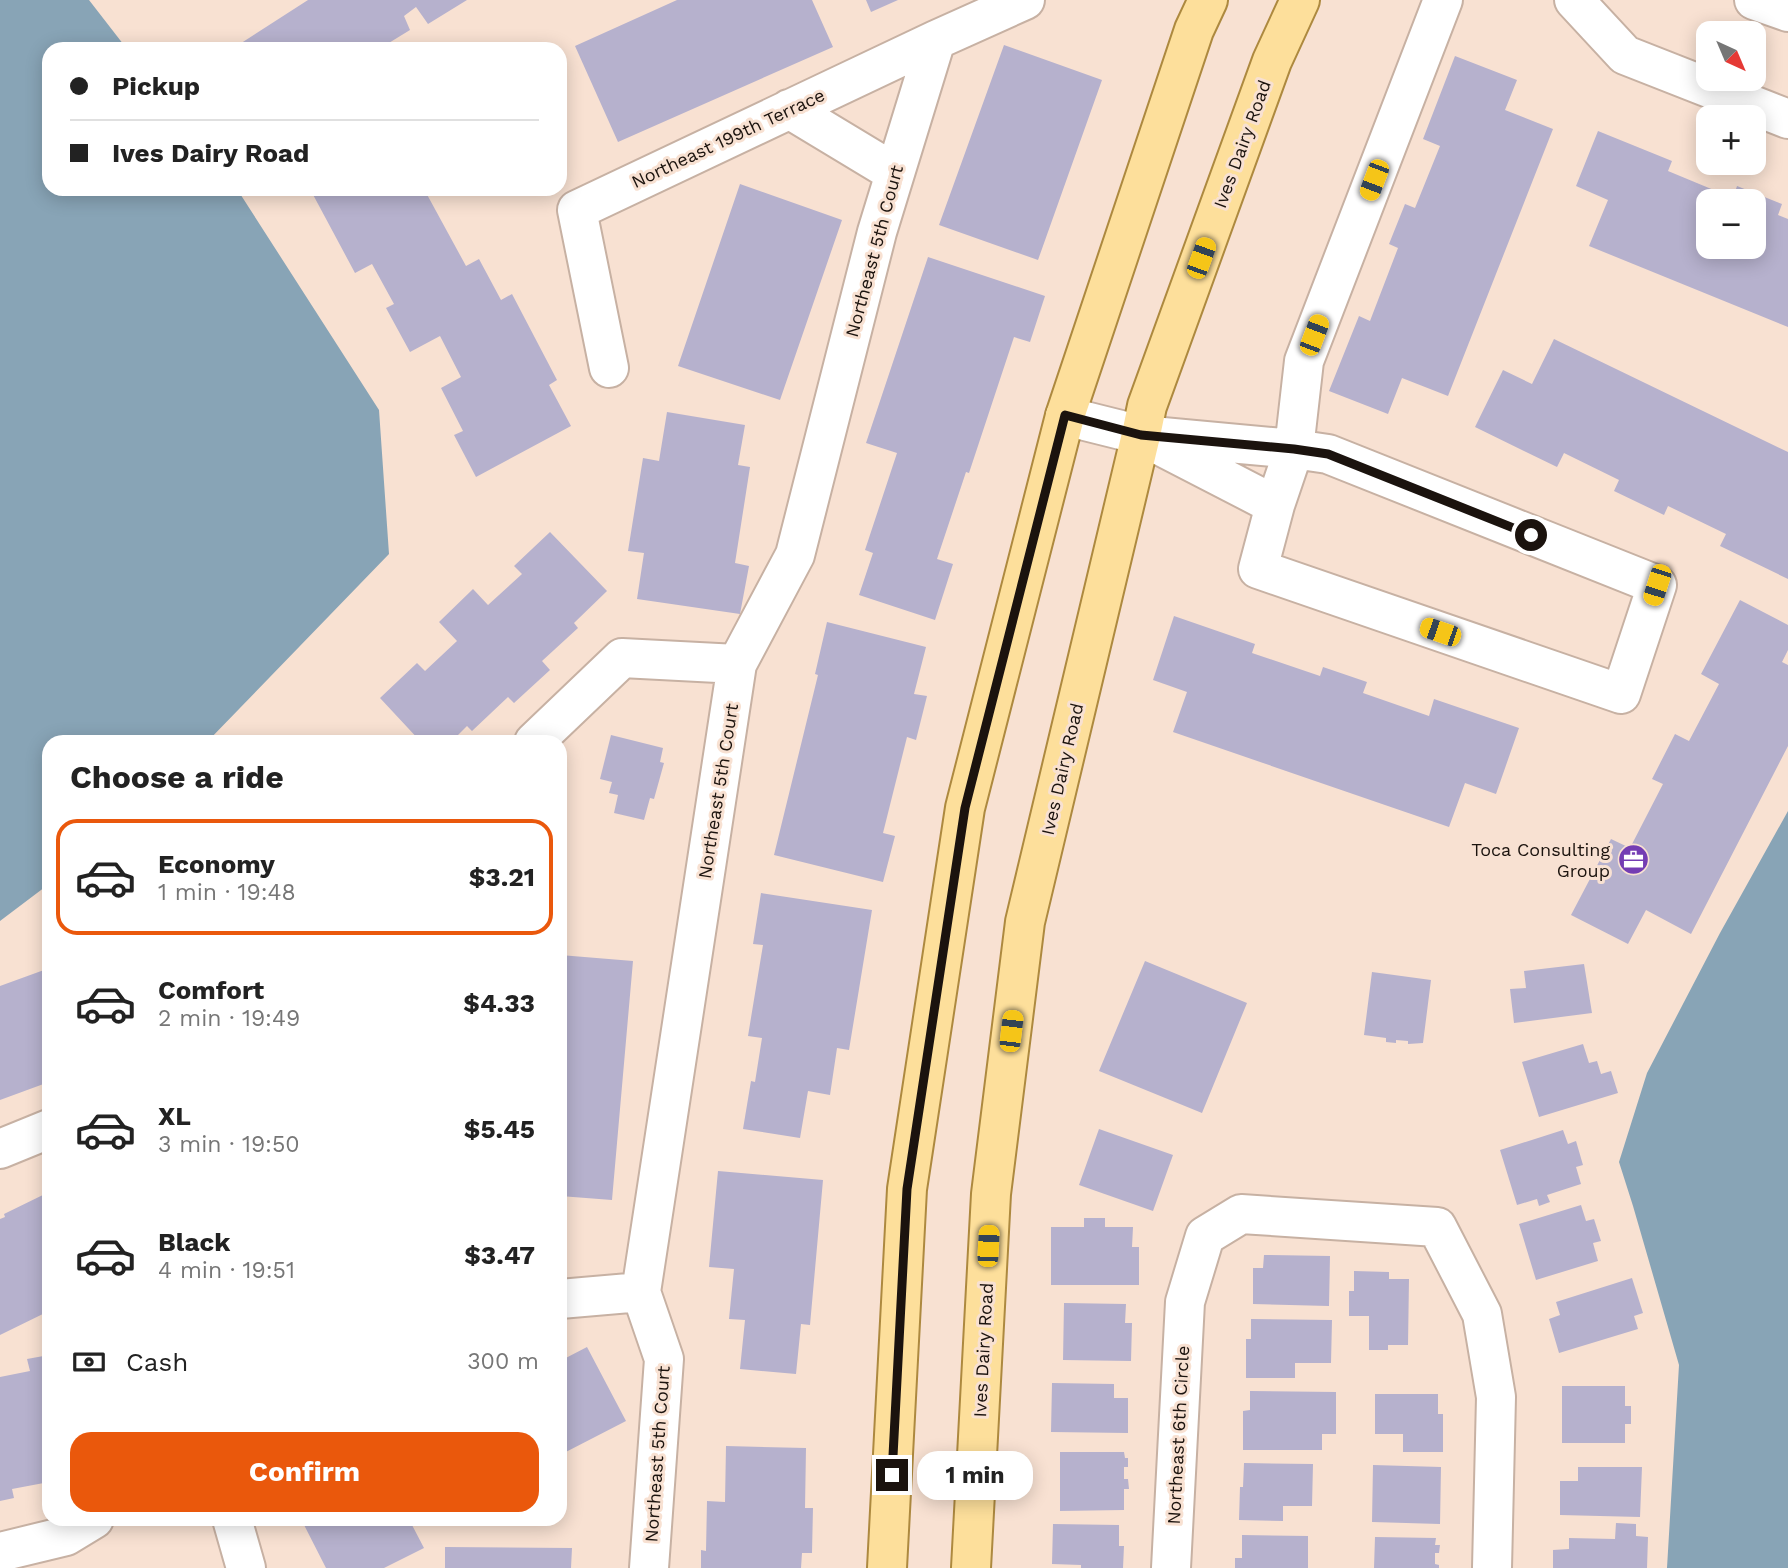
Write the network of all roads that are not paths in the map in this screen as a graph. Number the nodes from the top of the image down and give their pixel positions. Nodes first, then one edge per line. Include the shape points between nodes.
1 (1025, 0) edge
2 (1208, 0) edge
3 (1300, 0) edge
4 (1443, 0) edge
5 (1574, 0) edge
6 (1754, 0) edge
7 (1788, 12) edge
8 (936, 40) junction
9 (789, 109) junction
10 (1788, 119) edge
11 (895, 173) junction
12 (609, 368) dead end
13 (1065, 415) junction
14 (1141, 435) junction
15 (1294, 449) junction
16 (1275, 505) junction
17 (737, 664) junction
18 (541, 735) edge
19 (42, 1132) edge
20 (0, 1149) edge
21 (641, 1292) junction
22 (567, 1299) edge
23 (82, 1526) edge
24 (234, 1526) edge
25 (0, 1552) edge
26 (246, 1568) edge
27 (649, 1568) edge
28 (887, 1568) edge
29 (971, 1568) edge
30 (1171, 1568) edge
31 (1492, 1568) edge

1 - 8 street, Northeast 199th Terrace
2 - 13 main road
3 - 14 main road, Ives Dairy Road via 1272,61 1147,406
4 - 15 street via 1304,361
5 - 10 street via 1625,55
6 - 7 street
8 - 9 street, Northeast 199th Terrace
8 - 11 street, Northeast 5th Court
9 - 11 street
9 - 12 street, Northeast 199th Terrace via 577,210
11 - 17 street, Northeast 5th Court via 795,555
13 - 14 street
13 - 28 main road via 965,808 907,1189
14 - 15 street
14 - 16 street
14 - 29 main road, Ives Dairy Road via 1025,922 991,1194
15 - 16 street
15 - 16 street via 1328,454 1657,585 1621,694 1258,569
17 - 18 street via 622,658
17 - 21 street, Northeast 5th Court
19 - 20 street
21 - 22 street
21 - 27 street, Northeast 5th Court via 664,1359
23 - 25 street via 66,1536
24 - 26 street
30 - 31 street, Northeast 6th Circle via 1185,1302 1205,1236 1241,1214 1437,1227 1482,1314 1496,1397

